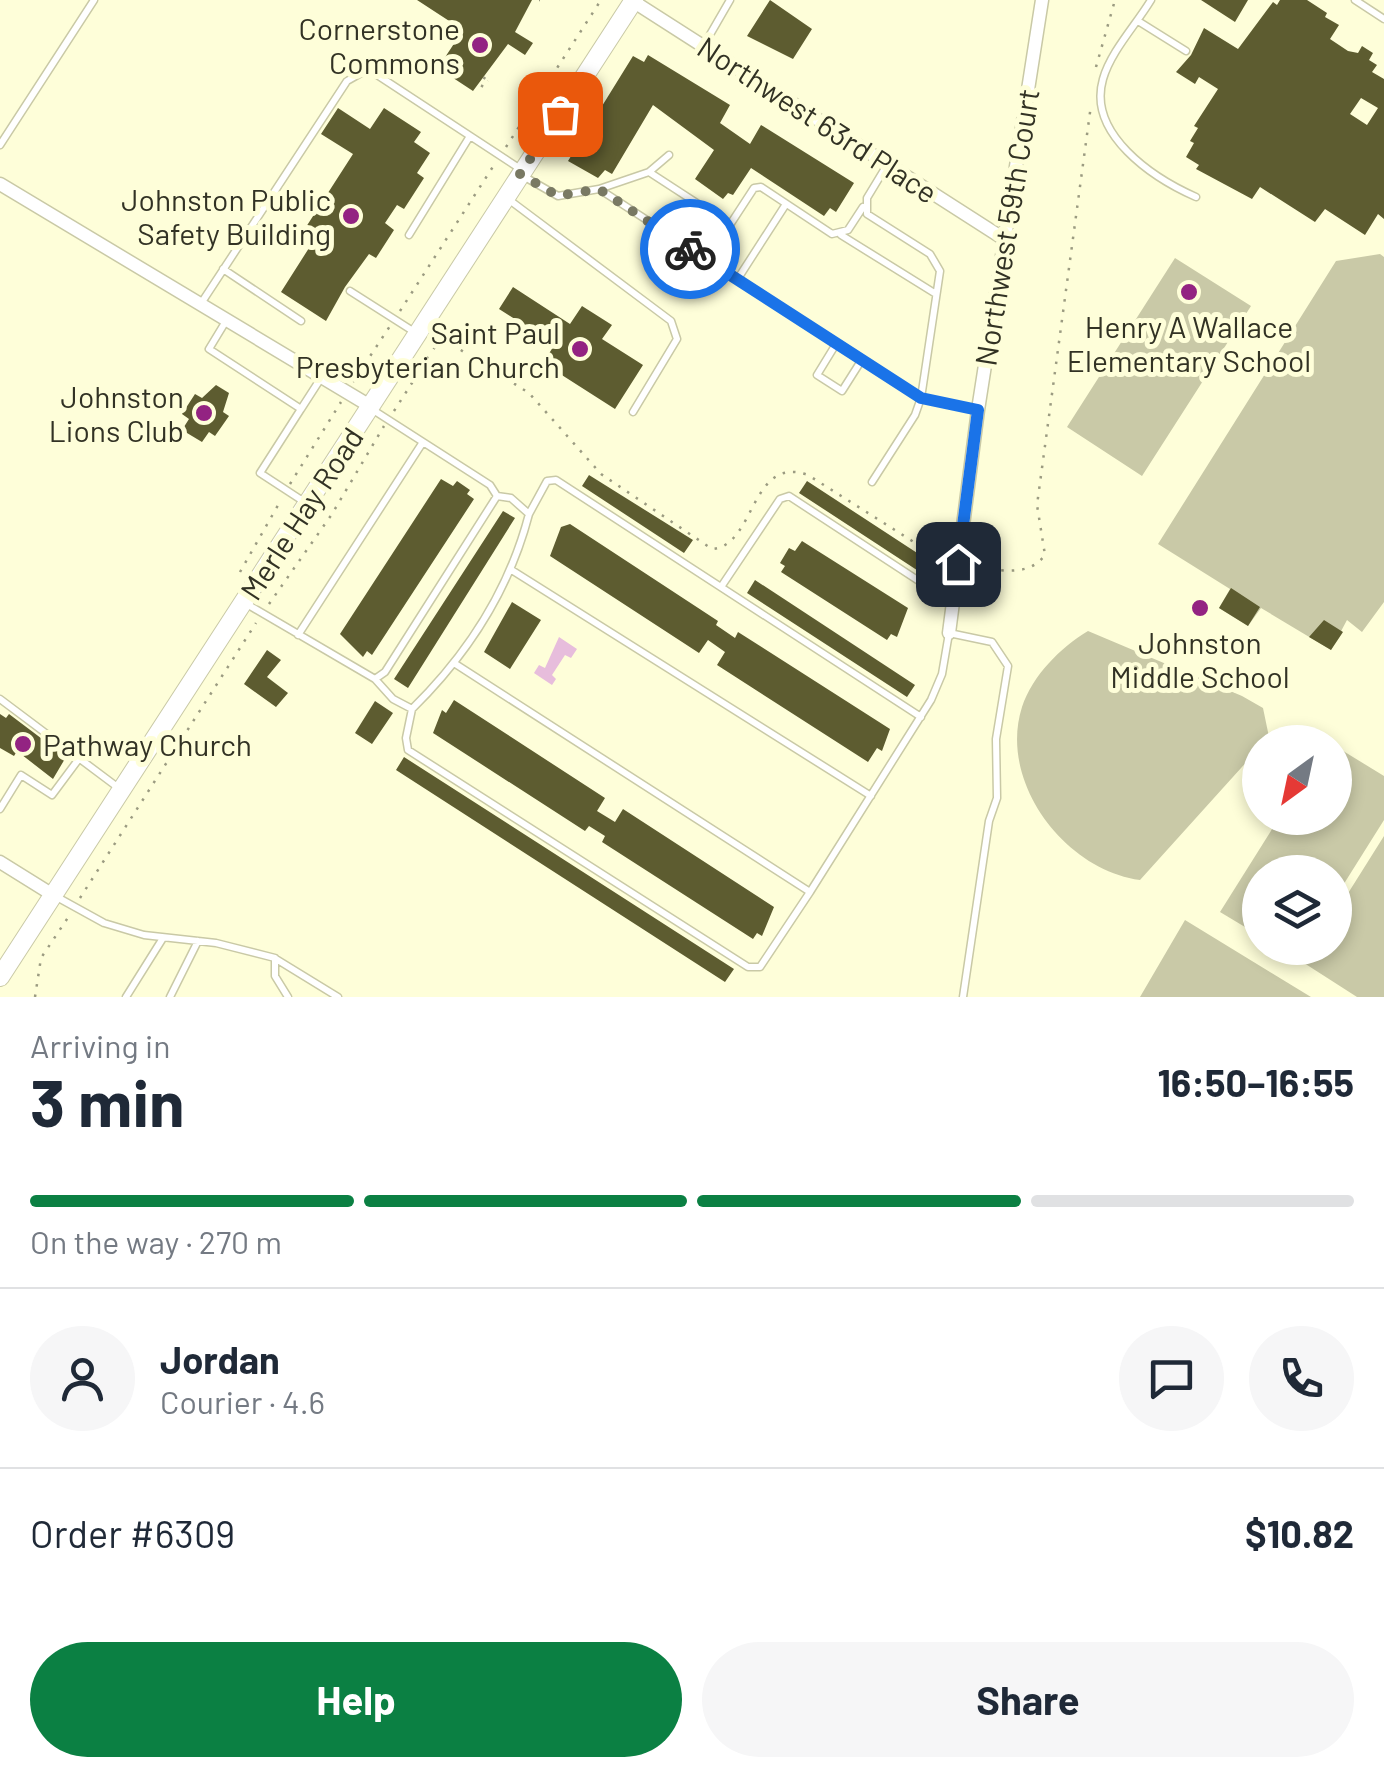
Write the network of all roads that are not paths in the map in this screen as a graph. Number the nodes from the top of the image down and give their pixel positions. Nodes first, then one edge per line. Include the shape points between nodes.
1 (94, 0) edge
2 (633, 0) edge
3 (730, 0) edge
4 (1042, 0) edge
5 (1151, 0) edge
6 (1354, 0) edge
7 (1384, 18) edge
8 (1138, 21) junction
9 (704, 46) junction
10 (1186, 51) dead end
11 (470, 136) junction
12 (0, 145) edge
13 (669, 155) dead end
14 (888, 164) junction
15 (522, 172) junction
16 (649, 172) junction
17 (0, 184) edge
18 (599, 189) junction
19 (506, 197) junction
20 (1196, 197) dead end
21 (786, 204) junction
22 (864, 206) junction
23 (729, 224) junction
24 (410, 235) dead end
25 (840, 235) junction
26 (1004, 238) junction
27 (707, 260) junction
28 (223, 269) junction
29 (738, 280) junction
30 (350, 292) dead end
31 (936, 294) junction
32 (199, 306) junction
33 (226, 321) junction
34 (301, 321) dead end
35 (417, 334) junction
36 (836, 344) junction
37 (862, 362) junction
38 (322, 377) junction
39 (921, 398) junction
40 (370, 407) junction
41 (301, 409) junction
42 (978, 410) junction
43 (634, 412) dead end
44 (423, 442) junction
45 (872, 482) dead end
46 (497, 496) junction
47 (307, 504) junction
48 (528, 514) junction
49 (510, 569) junction
50 (721, 587) junction
51 (954, 593) junction
52 (243, 602) junction
53 (949, 633) junction
54 (298, 636) junction
55 (457, 665) junction
56 (376, 680) junction
57 (0, 699) edge
58 (412, 709) junction
59 (921, 717) junction
60 (81, 756) junction
61 (121, 790) junction
62 (871, 796) junction
63 (0, 808) edge
64 (0, 862) edge
65 (810, 892) junction
66 (53, 895) junction
67 (163, 938) junction
68 (198, 941) junction
69 (276, 958) junction
70 (0, 976) edge
71 (126, 997) edge
72 (170, 997) edge
73 (288, 997) edge
74 (338, 997) edge
75 (963, 997) edge

1 - 12 lane
2 - 9 street, Northwest 63rd Place
2 - 15 main road, Merle Hay Road
3 - 9 lane
4 - 26 street, Northwest 59th Court
5 - 8 lane
6 - 7 lane
8 - 10 lane
8 - 20 lane via 1102,81 1104,119 1136,160
9 - 14 street, Northwest 63rd Place
11 - 15 lane
11 - 24 lane
11 - 28 lane via 368,69 358,72
13 - 16 lane
14 - 22 lane
14 - 26 street, Northwest 63rd Place
15 - 18 lane via 558,196
15 - 19 main road, Merle Hay Road
16 - 18 lane
16 - 23 lane
17 - 32 street
18 - 27 lane
19 - 35 main road, Merle Hay Road
19 - 43 lane via 671,321 677,339
21 - 23 lane via 754,188
21 - 25 lane
21 - 29 lane
22 - 25 lane
22 - 31 lane via 937,261
23 - 27 lane
25 - 31 lane
26 - 42 street, Northwest 59th Court
27 - 29 lane
28 - 32 lane
28 - 34 lane
29 - 36 lane
30 - 35 lane
31 - 39 lane
32 - 33 street
33 - 38 street
33 - 41 lane via 208,349
35 - 40 main road, Merle Hay Road
36 - 37 lane
36 - 37 lane via 817,375 842,391
37 - 39 lane
38 - 40 street
38 - 41 lane
39 - 42 lane
39 - 45 lane
40 - 44 lane
40 - 47 main road, Merle Hay Road
41 - 47 lane via 260,473
42 - 51 street, Northwest 59th Court
44 - 46 lane via 490,484
44 - 54 lane
46 - 48 lane via 512,498
46 - 56 lane
47 - 52 main road, Merle Hay Road
48 - 49 lane
48 - 50 lane via 547,481 556,480
49 - 55 lane
49 - 62 lane
50 - 51 lane via 780,498 789,496 922,583
50 - 59 lane
51 - 53 street, Northwest 59th Court
52 - 54 lane
52 - 61 main road, Merle Hay Road
53 - 59 lane via 942,674
53 - 75 lane via 993,641 1008,666 996,739 997,798
54 - 56 lane
55 - 58 lane
55 - 65 lane
56 - 58 lane
57 - 60 lane
58 - 65 lane via 408,750 748,967 760,967
59 - 62 lane
60 - 61 lane
60 - 63 lane via 52,795 21,775
61 - 66 main road, Merle Hay Road
62 - 65 lane
64 - 66 street
66 - 67 lane via 104,923
66 - 70 main road, Merle Hay Road
67 - 68 lane
67 - 71 lane
68 - 69 lane
68 - 72 lane
69 - 73 lane via 275,976
69 - 74 lane

